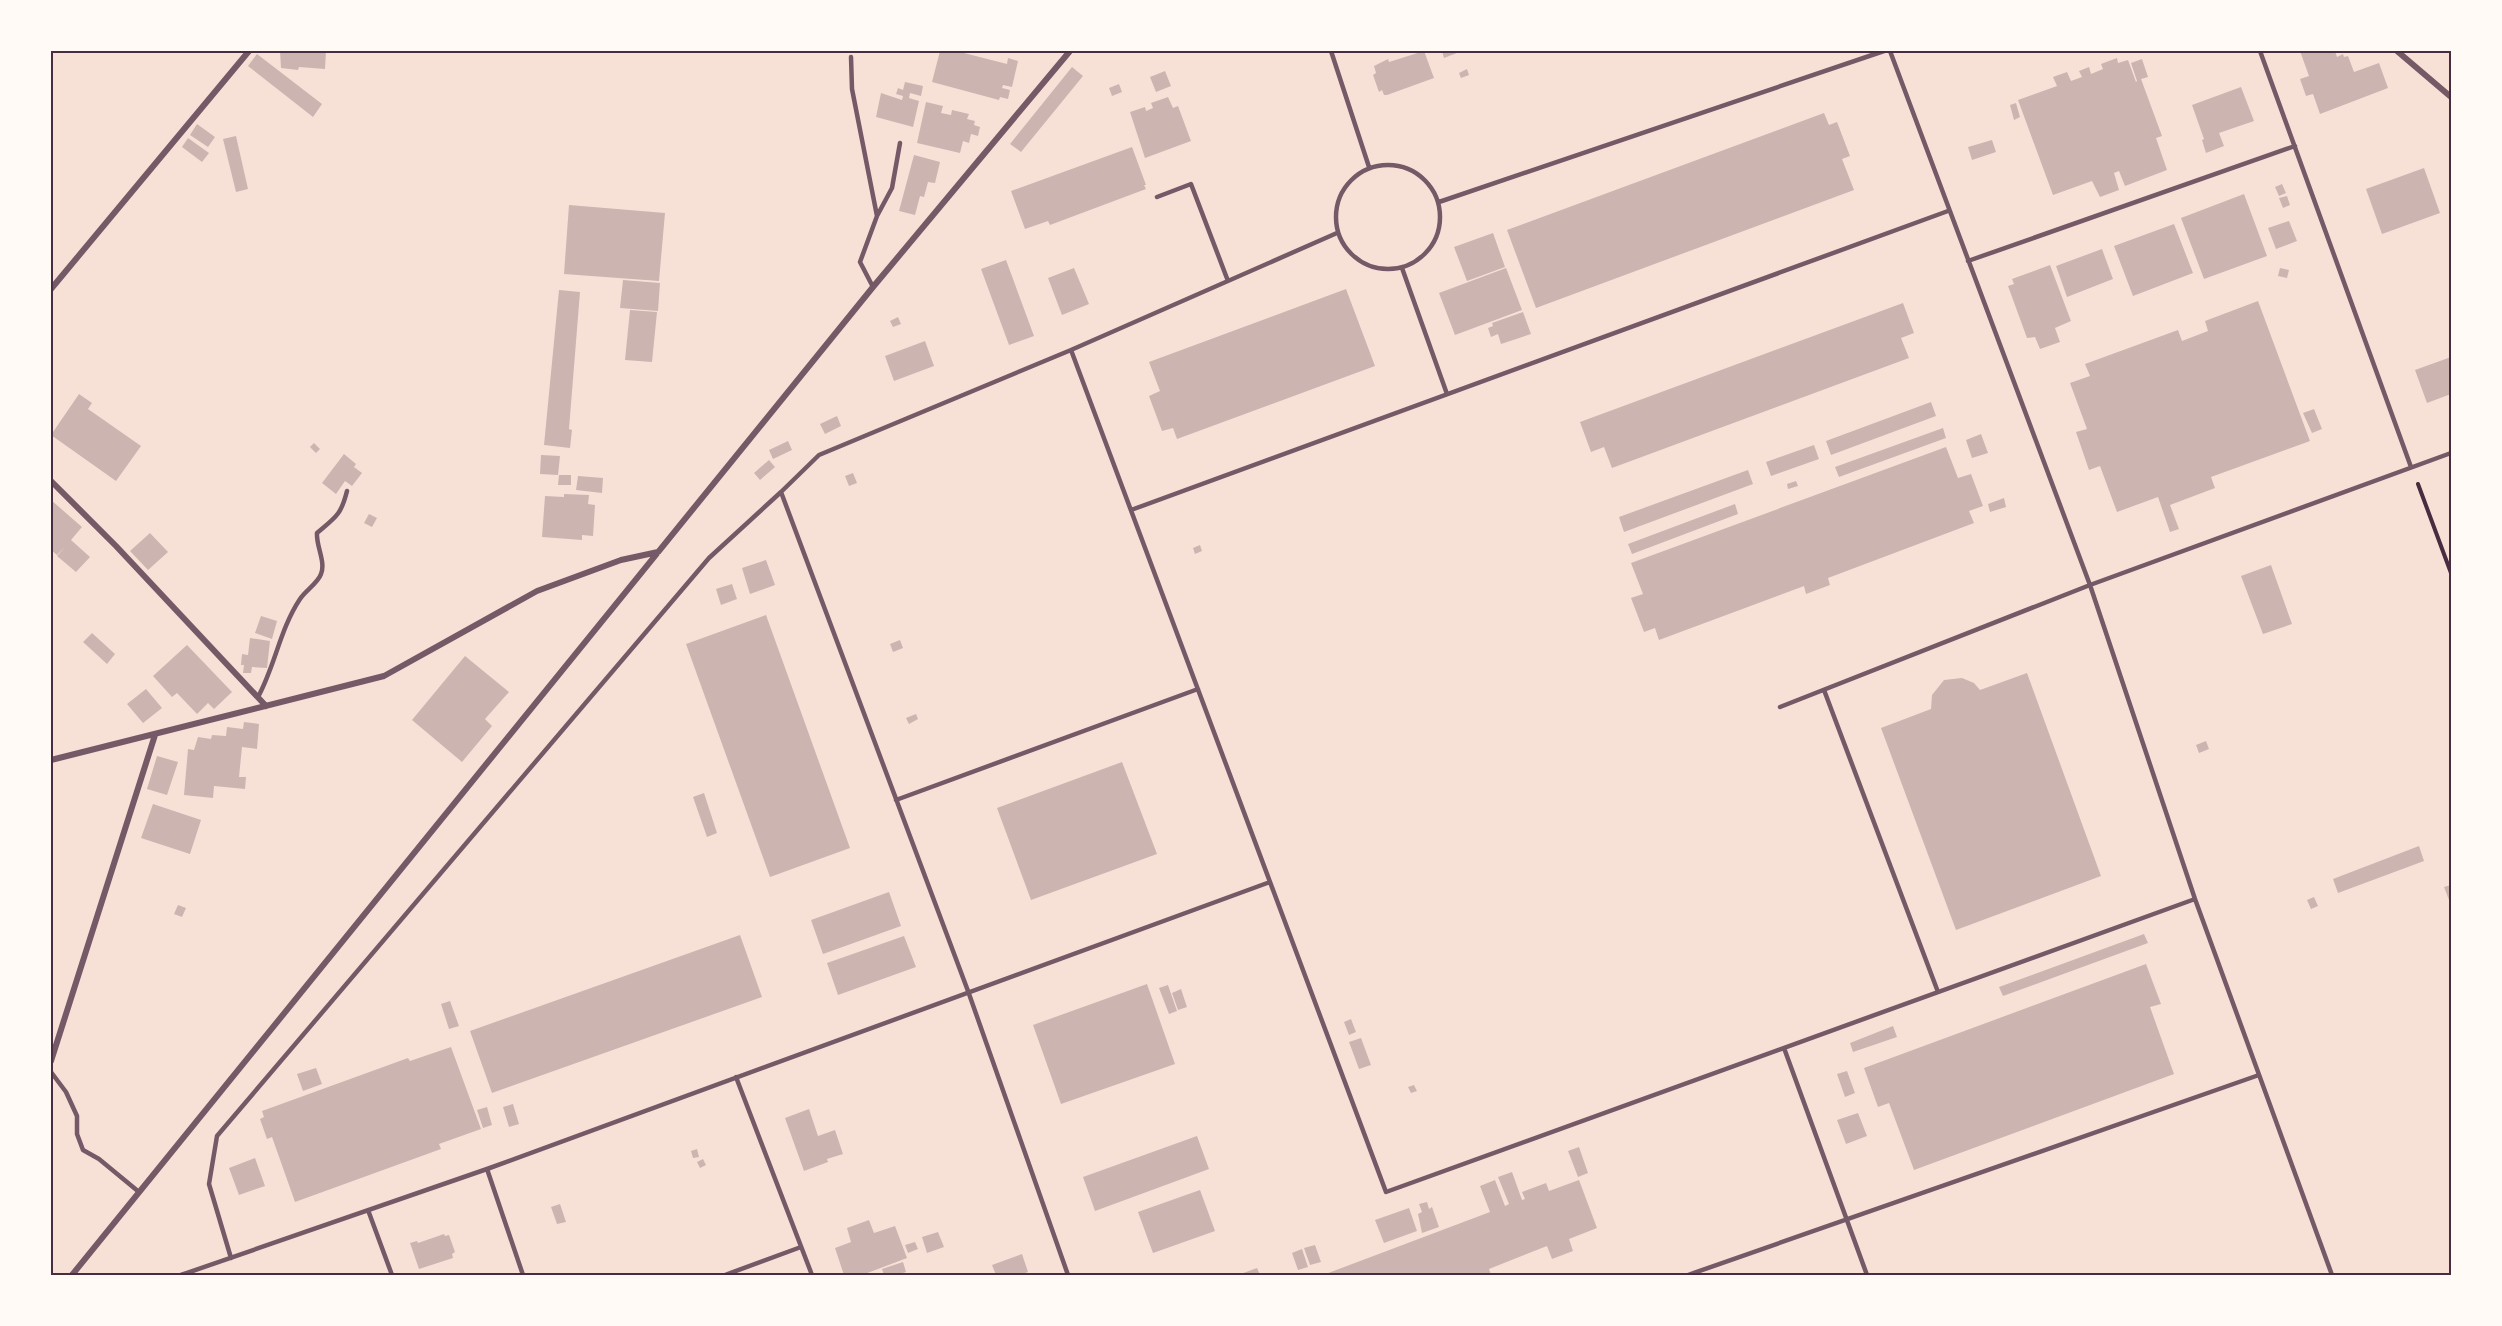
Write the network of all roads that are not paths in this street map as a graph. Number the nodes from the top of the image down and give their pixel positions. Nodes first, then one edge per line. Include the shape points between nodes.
1 (249, 51) edge
2 (1070, 51) edge
3 (1331, 51) edge
4 (1884, 51) edge
5 (1890, 51) edge
6 (2260, 51) edge
7 (2397, 51) edge
8 (851, 57) dead end
9 (2451, 97) edge
10 (900, 143) dead end
11 (2295, 146) junction
12 (1369, 167) junction
13 (1156, 197) dead end
14 (1439, 202) junction
15 (1948, 210) junction
16 (877, 216) junction
17 (1337, 233) junction
18 (1968, 261) junction
19 (1402, 268) junction
20 (1227, 281) junction
21 (873, 287) junction
22 (51, 289) edge
23 (1071, 350) junction
24 (1447, 394) junction
25 (2451, 453) edge
26 (2411, 467) junction
27 (51, 481) edge
28 (347, 491) dead end
29 (781, 492) junction
30 (1131, 510) junction
31 (658, 552) junction
32 (2090, 585) junction
33 (1198, 689) junction
34 (1824, 690) junction
35 (258, 698) junction
36 (266, 706) junction
37 (1780, 707) dead end
38 (155, 735) junction
39 (51, 760) edge
40 (896, 800) junction
41 (1270, 882) junction
42 (2195, 899) junction
43 (968, 991) junction
44 (1938, 992) junction
45 (1784, 1048) junction
46 (51, 1061) edge
47 (51, 1072) edge
48 (2259, 1075) junction
49 (736, 1077) junction
50 (488, 1169) junction
51 (139, 1192) junction
52 (368, 1210) junction
53 (1847, 1219) junction
54 (801, 1247) junction
55 (231, 1258) junction
56 (72, 1275) edge
57 (183, 1275) edge
58 (392, 1275) edge
59 (523, 1275) edge
60 (725, 1275) edge
61 (812, 1275) edge
62 (1068, 1275) edge
63 (1688, 1275) edge
64 (1868, 1275) edge
65 (2331, 1275) edge

1 - 22 street
2 - 21 street
3 - 12 lane
4 - 14 lane
5 - 15 lane
6 - 11 lane
7 - 9 street
8 - 16 lane via 852,89
10 - 16 lane via 892,188
11 - 18 lane
11 - 26 lane
12 - 14 lane via 1391,164 1412,169 1429,183
12 - 17 lane via 1351,177 1339,194 1335,213
13 - 20 lane via 1191,184
14 - 19 lane via 1440,223 1434,242 1421,258
15 - 18 lane
15 - 24 lane
16 - 21 lane via 860,262
17 - 19 lane via 1347,251 1363,263 1382,269
17 - 20 lane
18 - 32 lane
19 - 24 lane
20 - 23 lane
21 - 31 street
23 - 29 lane via 819,455
23 - 30 lane
24 - 30 lane
25 - 26 lane
26 - 32 lane
27 - 35 street
28 - 35 lane via 338,517 317,533 321,574 299,599
29 - 40 lane
29 - 55 lane via 709,558 217,1136 209,1184
30 - 33 lane
31 - 36 street via 621,560 537,591 384,676
31 - 51 street
32 - 34 lane
32 - 42 lane
33 - 40 lane
33 - 41 lane
34 - 37 lane
34 - 44 lane
35 - 36 street
36 - 38 street
38 - 39 street
38 - 46 street
40 - 43 lane
41 - 43 lane
41 - 45 lane via 1386,1192
42 - 44 lane
42 - 48 lane
43 - 49 lane
43 - 62 lane
44 - 45 lane
45 - 53 lane
47 - 51 lane via 77,1116 77,1134 83,1150
48 - 53 lane
48 - 65 lane
49 - 50 lane
49 - 54 lane
50 - 52 lane
50 - 59 lane
51 - 56 street
52 - 55 lane
52 - 58 lane
53 - 63 lane
53 - 64 lane
54 - 60 lane
54 - 61 lane
55 - 57 lane

